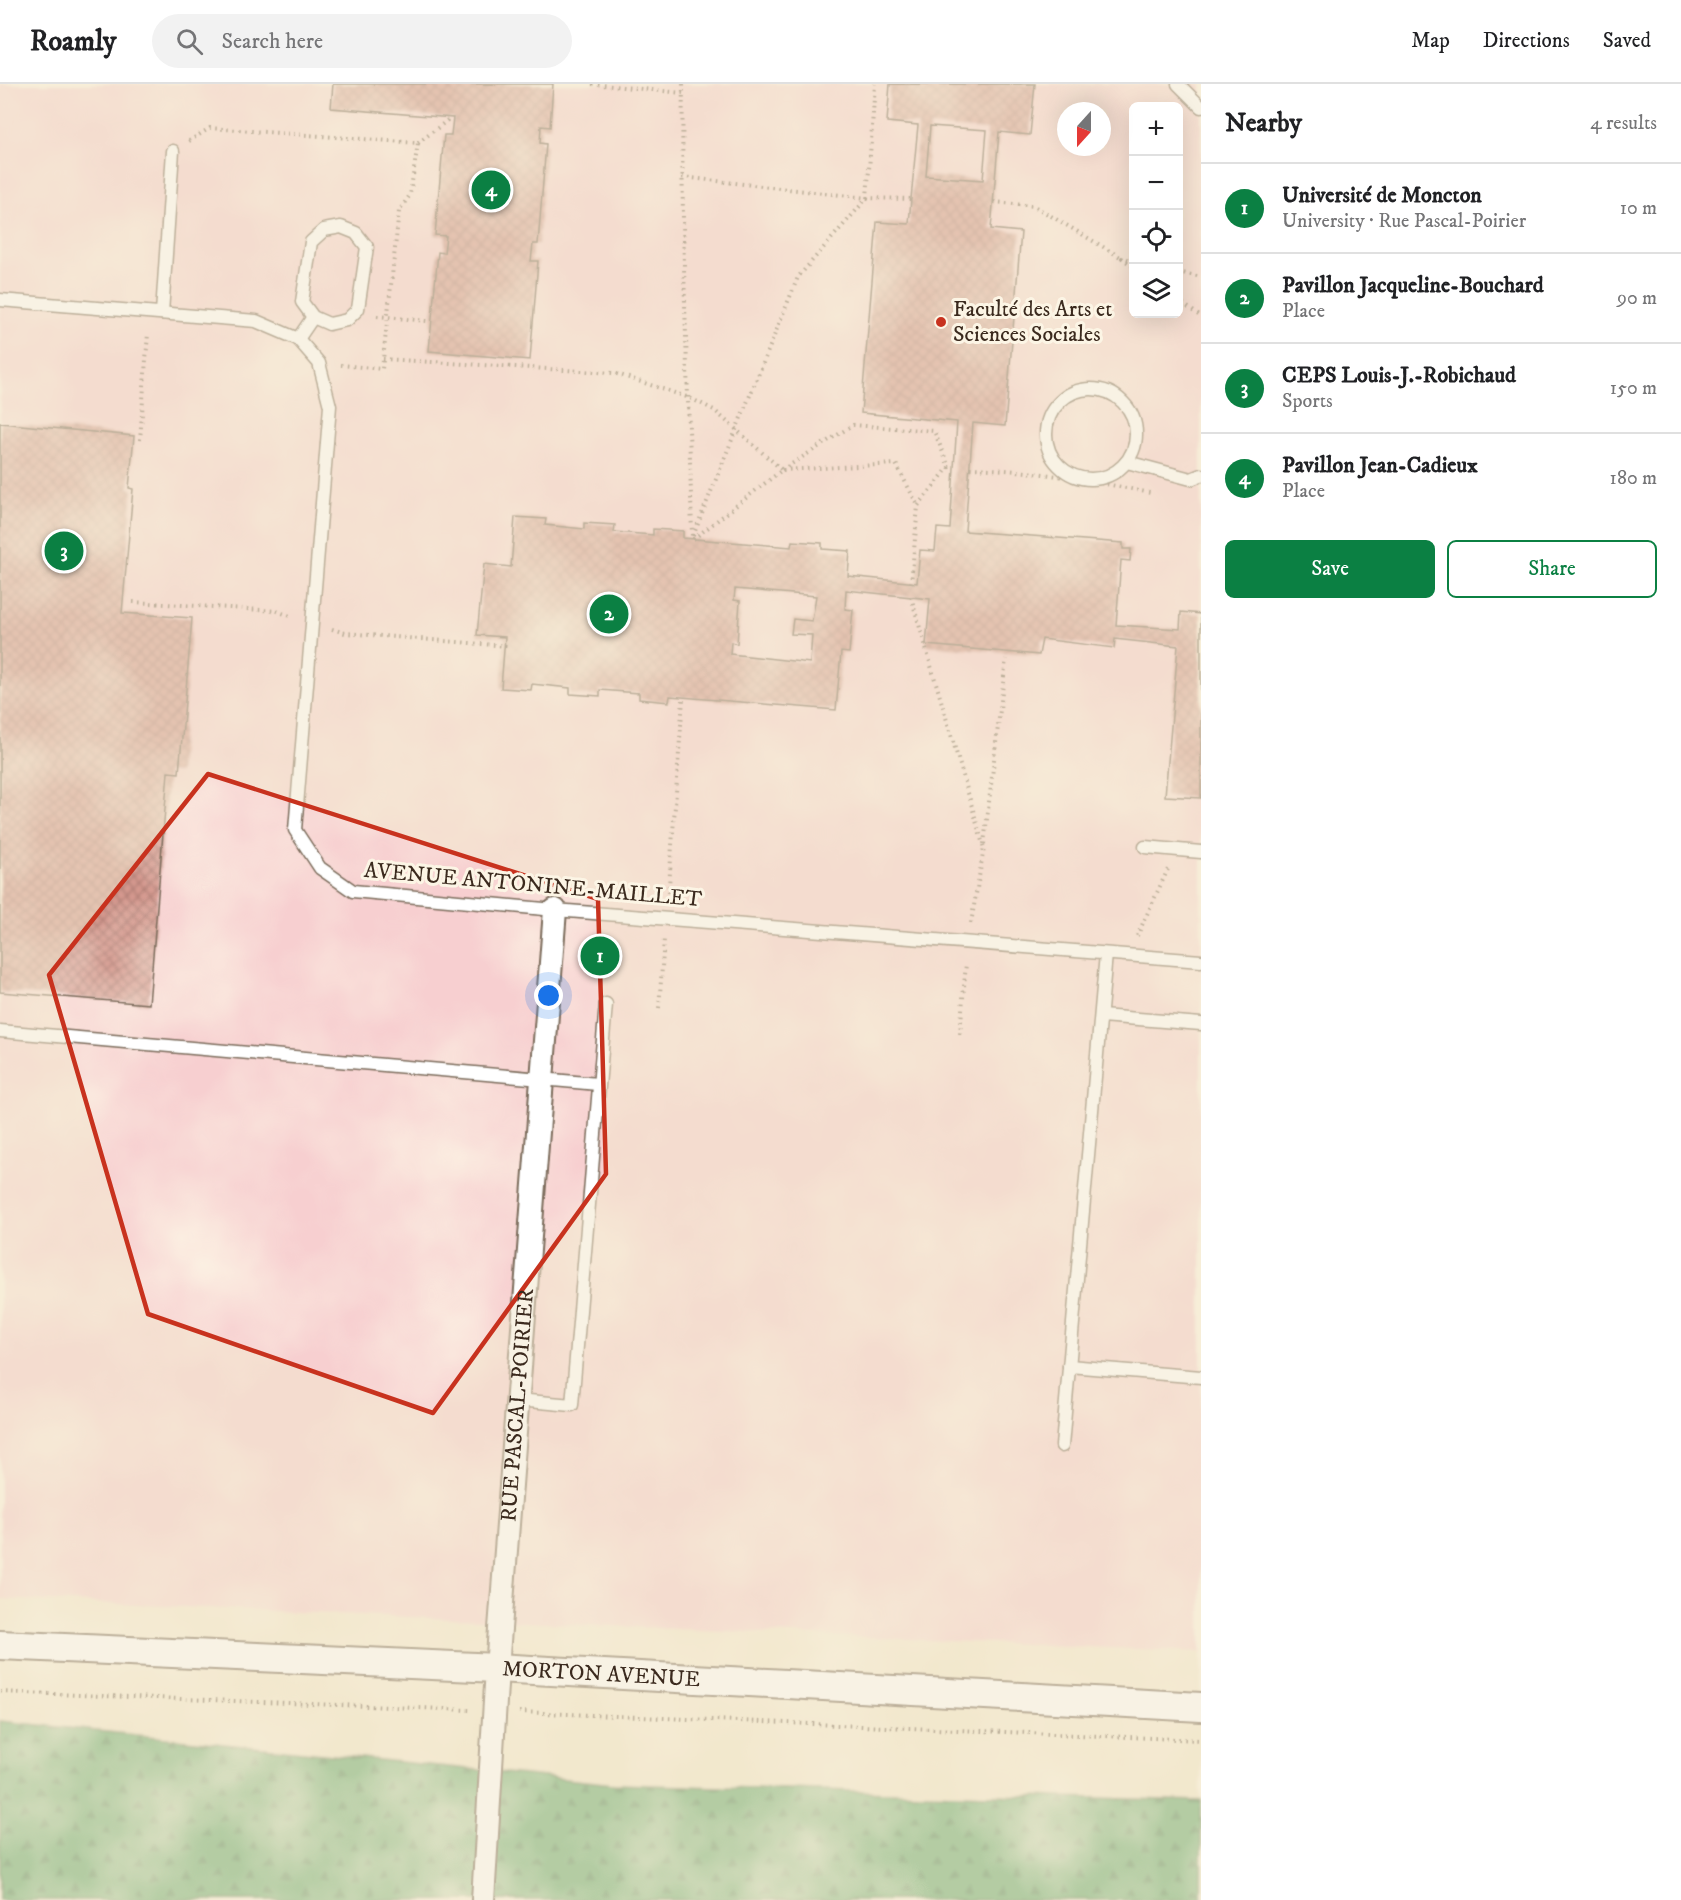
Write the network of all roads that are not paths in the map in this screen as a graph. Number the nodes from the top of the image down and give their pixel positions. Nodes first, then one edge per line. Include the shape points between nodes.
1 (1178, 84) edge
2 (1201, 107) edge
3 (173, 151) dead end
4 (0, 300) edge
5 (155, 313) junction
6 (313, 317) junction
7 (298, 339) junction
8 (1127, 462) junction
9 (1201, 475) edge
10 (1145, 847) dead end
11 (1201, 852) edge
12 (555, 910) junction
13 (1106, 954) junction
14 (1201, 961) edge
15 (606, 1004) dead end
16 (1101, 1016) junction
17 (1201, 1024) edge
18 (0, 1031) edge
19 (542, 1079) junction
20 (598, 1084) junction
21 (1069, 1366) junction
22 (1201, 1377) edge
23 (518, 1400) junction
24 (1062, 1446) dead end
25 (0, 1645) edge
26 (497, 1668) junction
27 (1201, 1707) edge
28 (483, 1900) edge

1 - 2 lane
3 - 5 lane
4 - 5 lane, AVENUE ANTONINE-MAILLET
5 - 7 lane, AVENUE ANTONINE-MAILLET via 256,321
6 - 6 lane via 329,324 347,320 358,309 367,247 356,233 341,226 324,230 311,242 302,302
6 - 7 lane
7 - 12 lane, AVENUE ANTONINE-MAILLET via 319,363 330,406 295,830 320,868 353,891
8 - 8 lane via 1109,476 1088,480 1060,468 1046,442 1050,413 1059,401 1086,389 1101,390 1127,406 1137,434
8 - 9 lane via 1191,479
10 - 11 lane
12 - 13 lane, AVENUE ANTONINE-MAILLET
12 - 19 street, RUE PASCAL-POIRIER
13 - 14 lane, AVENUE ANTONINE-MAILLET
13 - 16 lane
15 - 20 lane
16 - 17 lane
16 - 21 lane
18 - 19 lane
19 - 20 lane
19 - 23 street, RUE PASCAL-POIRIER
20 - 23 lane via 572,1405
21 - 22 lane
21 - 24 lane
23 - 26 street, RUE PASCAL-POIRIER
25 - 26 street, MORTON AVENUE
26 - 27 street, MORTON AVENUE
26 - 28 street, RUE PASCAL-POIRIER

